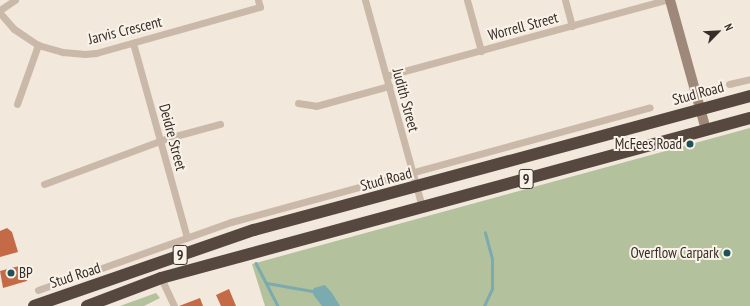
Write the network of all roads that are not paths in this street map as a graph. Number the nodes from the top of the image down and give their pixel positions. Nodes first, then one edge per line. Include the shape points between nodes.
1 (15, 0) edge
2 (258, 0) edge
3 (365, 0) edge
4 (467, 0) edge
5 (565, 0) edge
6 (666, 0) edge
7 (670, 0) edge
8 (0, 12) edge
9 (572, 26) junction
10 (133, 43) junction
11 (38, 45) junction
12 (481, 51) junction
13 (386, 76) junction
14 (750, 79) edge
15 (729, 84) dead end
16 (389, 86) junction
17 (750, 96) edge
18 (17, 104) dead end
19 (298, 104) dead end
20 (650, 107) dead end
21 (700, 109) junction
22 (750, 118) edge
23 (220, 124) dead end
24 (706, 130) junction
25 (162, 141) junction
26 (412, 172) junction
27 (44, 184) dead end
28 (416, 187) junction
29 (422, 207) junction
30 (187, 238) junction
31 (99, 269) dead end
32 (161, 278) junction
33 (69, 279) dead end
34 (54, 284) junction
35 (38, 290) dead end
36 (58, 297) junction
37 (34, 306) edge
38 (87, 306) edge
39 (174, 306) edge

1 - 8 street
2 - 10 street, Jarvis Crescent via 260,7
3 - 13 street, Judith Street
4 - 12 street
5 - 9 street
6 - 9 street, Worrell Street
7 - 21 street
8 - 11 street, Jarvis Crescent via 14,29
9 - 12 street, Worrell Street
10 - 11 street, Jarvis Crescent via 85,54 63,52
10 - 25 street, Deidre Street
11 - 18 street
12 - 13 street, Worrell Street
13 - 16 street, Judith Street
14 - 15 street, Stud Road
16 - 19 street via 316,106
16 - 26 street, Judith Street
17 - 21 highway, Stud Road / 9
20 - 26 street, Stud Road
21 - 24 street
21 - 28 highway, Stud Road / 9
22 - 24 highway, 9
23 - 25 street
24 - 29 highway, 9
25 - 27 street
25 - 30 street, Deidre Street
26 - 28 street, Judith Street
26 - 30 street, Stud Road via 230,222
28 - 29 street, Judith Street
28 - 36 highway, Stud Road / 9 via 254,230
29 - 32 highway, 9
30 - 31 street, Stud Road
32 - 38 highway, 9
32 - 39 street
33 - 34 street
34 - 35 street
34 - 36 street
36 - 37 highway, Stud Road / 9

